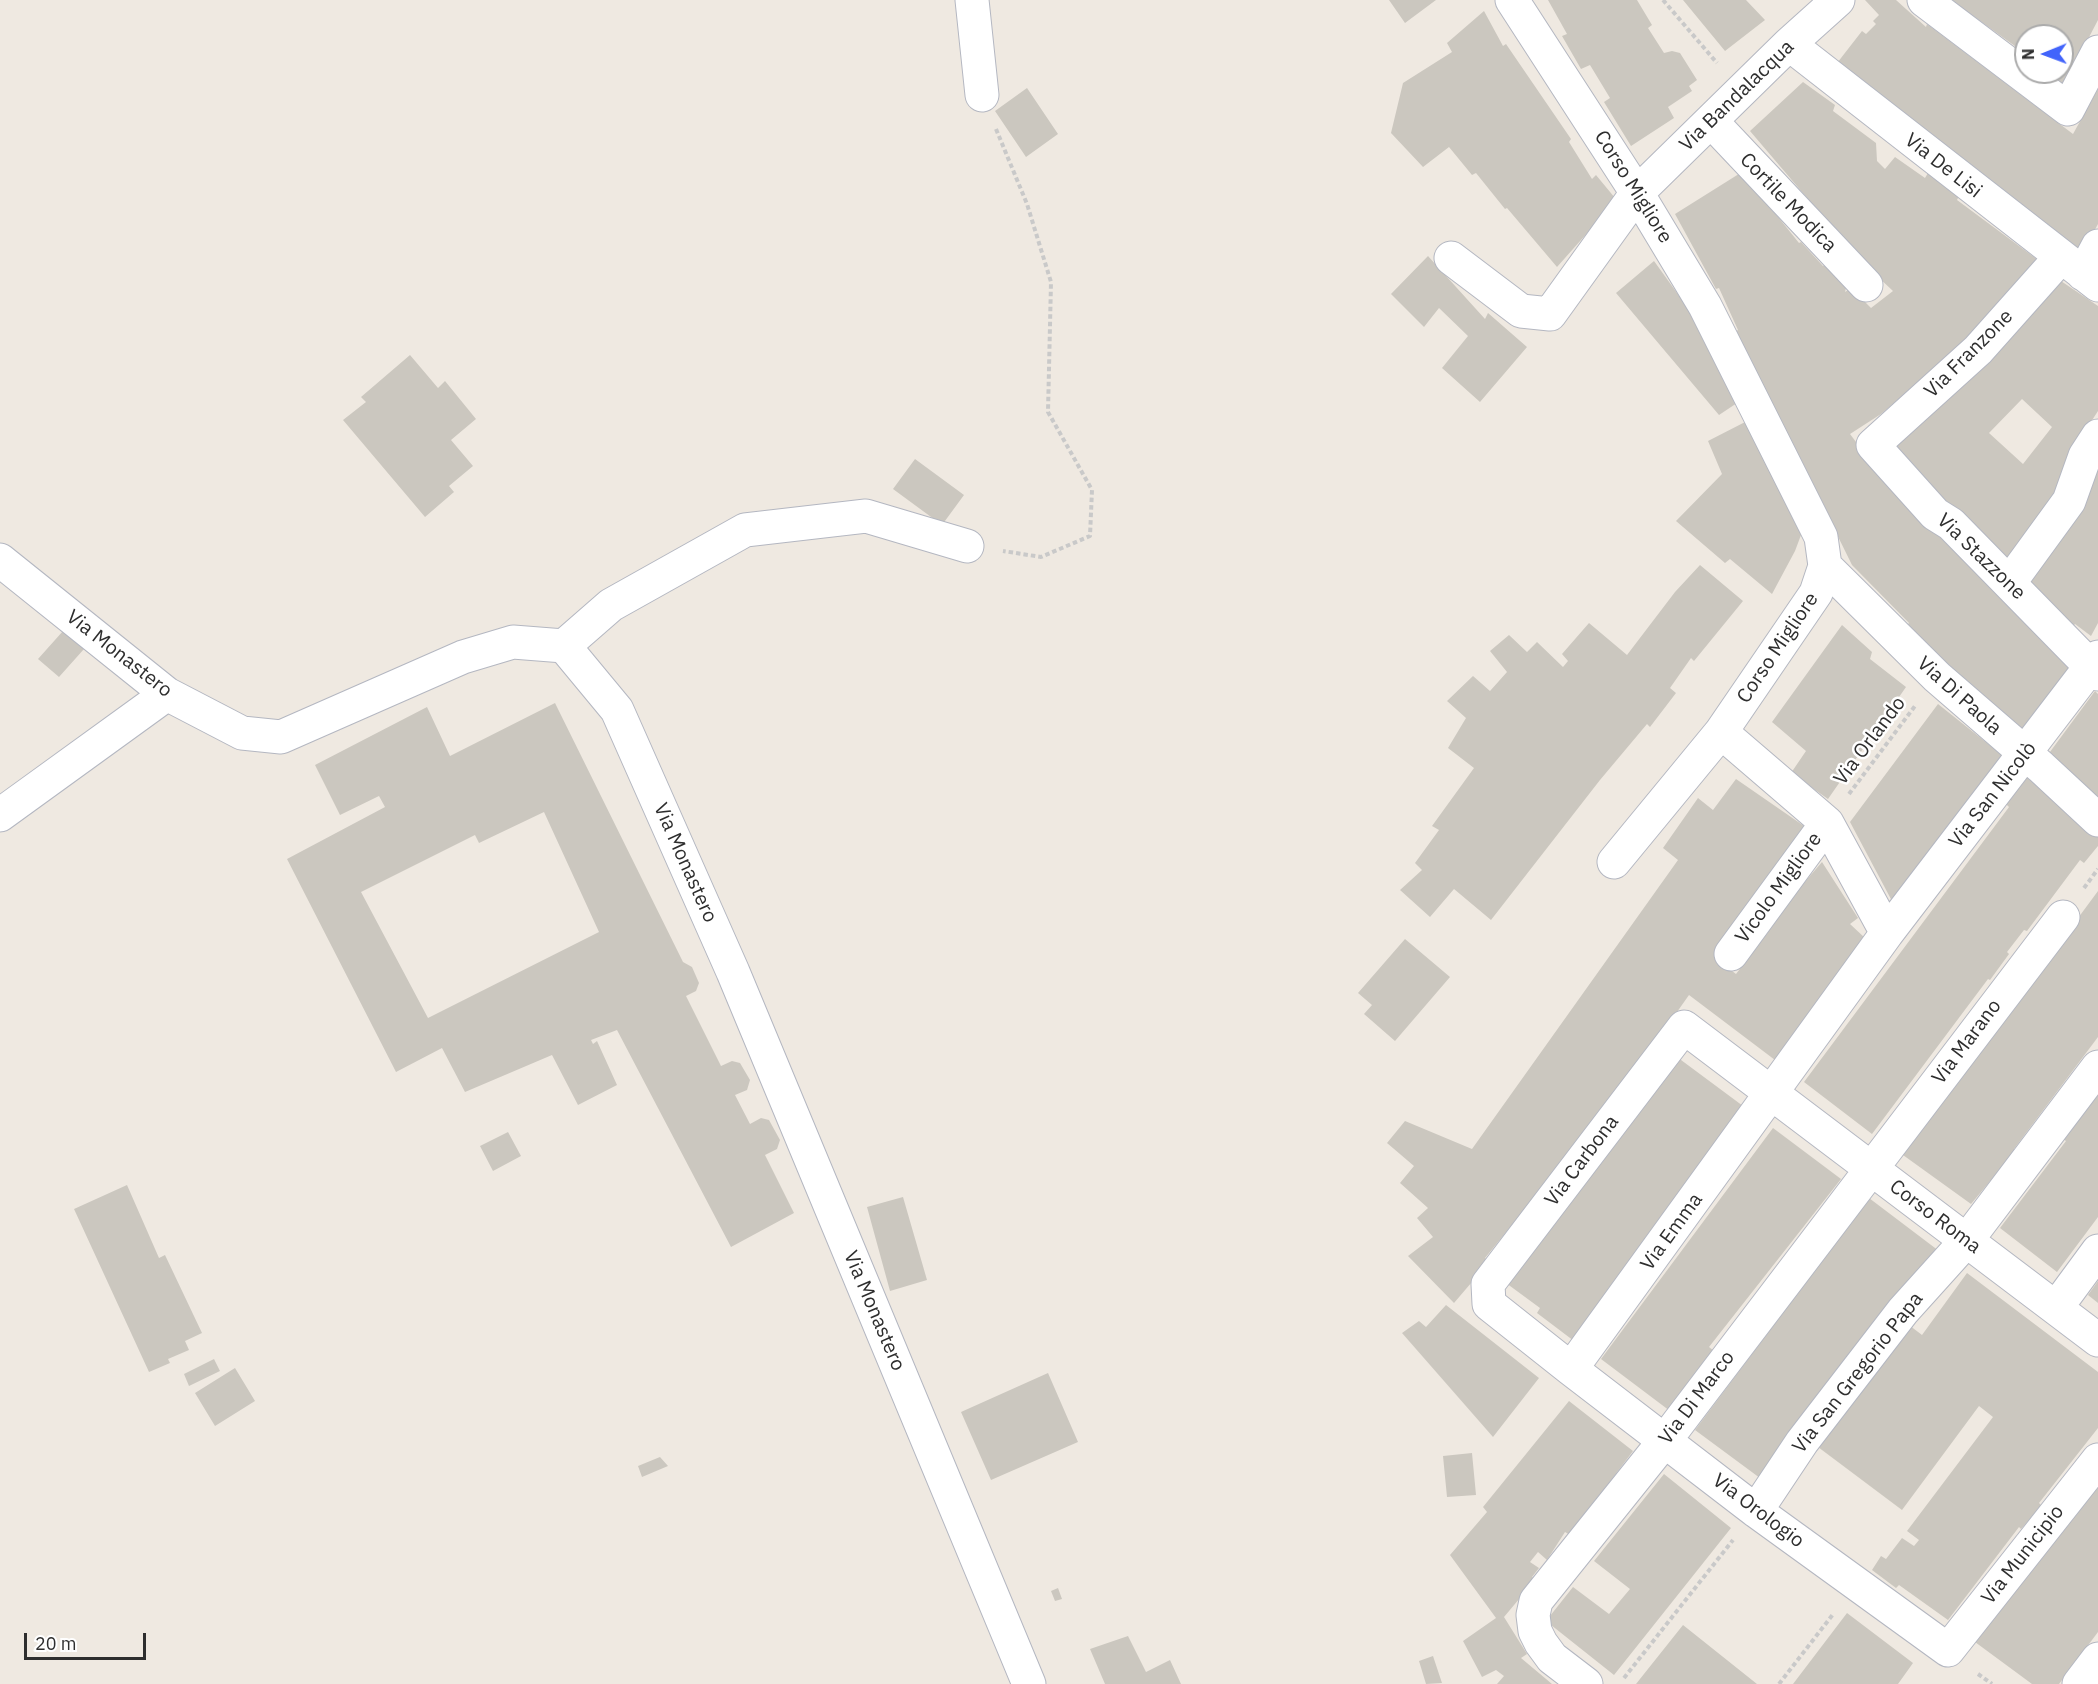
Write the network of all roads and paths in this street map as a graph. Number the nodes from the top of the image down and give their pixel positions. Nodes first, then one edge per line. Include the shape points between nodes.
1 (972, 0) edge
2 (1512, 0) edge
3 (1663, 0) edge
4 (1838, 0) edge
5 (1924, 0) edge
6 (1789, 44) junction
7 (2098, 52) edge
8 (1741, 91) junction
9 (982, 95) joint
10 (1711, 121) junction
11 (1637, 193) junction
12 (1451, 258) dead end
13 (2085, 266) edge
14 (1866, 285) dead end
15 (2098, 436) edge
16 (1873, 445) joint
17 (967, 546) joint
18 (0, 560) edge
19 (1825, 566) junction
20 (2010, 582) junction
21 (564, 646) junction
22 (2096, 666) edge
23 (1937, 677) junction
24 (167, 694) junction
25 (1721, 732) junction
26 (2024, 755) junction
27 (0, 815) edge
28 (2098, 820) edge
29 (1827, 823) junction
30 (1614, 862) dead end
31 (2063, 917) dead end
32 (1887, 933) junction
33 (1731, 954) dead end
34 (2098, 1067) edge
35 (1773, 1094) junction
36 (1871, 1168) junction
37 (1967, 1240) junction
38 (2098, 1251) edge
39 (2056, 1308) junction
40 (2098, 1340) edge
41 (1571, 1370) junction
42 (1666, 1440) junction
43 (2098, 1460) edge
44 (1756, 1511) junction
45 (1856, 1584) junction
46 (1948, 1650) joint
47 (2098, 1659) edge
48 (1620, 1683) edge
49 (1029, 1684) edge
50 (1586, 1684) edge
51 (1779, 1684) edge
52 (2079, 1684) edge

1 - 9 street
2 - 11 street, Corso Migliore
3 - 8 path
4 - 6 street, Via Bandalacqua
5 - 7 street via 2068,109
6 - 8 street, Via Bandalacqua
6 - 13 street, Via De Lisi
8 - 10 street, Via Bandalacqua
9 - 17 path via 1027,204 1052,282 1048,412 1092,489 1090,536 1041,557
10 - 11 street, Via Bandalacqua
10 - 14 street, Cortile Modica
11 - 12 street, Via Bandalacqua via 1550,314 1521,311
11 - 19 street, Corso Migliore via 1705,306 1821,537
13 - 16 street, Via Franzone via 1978,350
15 - 20 street via 2085,456 2069,501
16 - 20 street, Via Stazzone via 1935,514 1951,524
17 - 21 street via 866,516 745,530 610,605
18 - 24 street, Via Monastero
19 - 23 street, Via Di Paola
19 - 25 street, Corso Migliore via 1816,593
20 - 22 street, Via Stazzone
21 - 24 street, Via Monastero via 513,642 463,657 280,737 242,733
21 - 49 street, Via Monastero via 617,710 733,972
22 - 26 street, Via San Nicolò
23 - 26 street, Via Di Paola
23 - 29 path, Via Orlando
24 - 27 street
25 - 29 street
25 - 30 street, Corso Migliore
26 - 28 street, Via Di Paola
26 - 32 street, Via San Nicolò
29 - 32 street
29 - 33 street, Vicolo Migliore
31 - 36 street, Via Marano
32 - 35 street
34 - 37 street, Via San Gregorio Papa
35 - 36 street, Corso Roma
35 - 41 street, Via Emma
35 - 41 street, Via Carbona via 1684,1027 1488,1284 1489,1304
36 - 37 street, Corso Roma
36 - 42 street, Via Di Marco
37 - 39 street, Corso Roma
37 - 44 street, Via San Gregorio Papa via 1903,1311 1802,1442
38 - 39 street
39 - 40 street, Corso Roma
41 - 42 street, Via Orologio
42 - 44 street, Via Orologio
42 - 50 street, Via Di Marco via 1536,1601 1535,1631 1552,1658
43 - 46 street, Via Municipio
44 - 45 street, Via Orologio
44 - 48 path
45 - 46 street, Via Orologio
45 - 51 path
47 - 52 street

